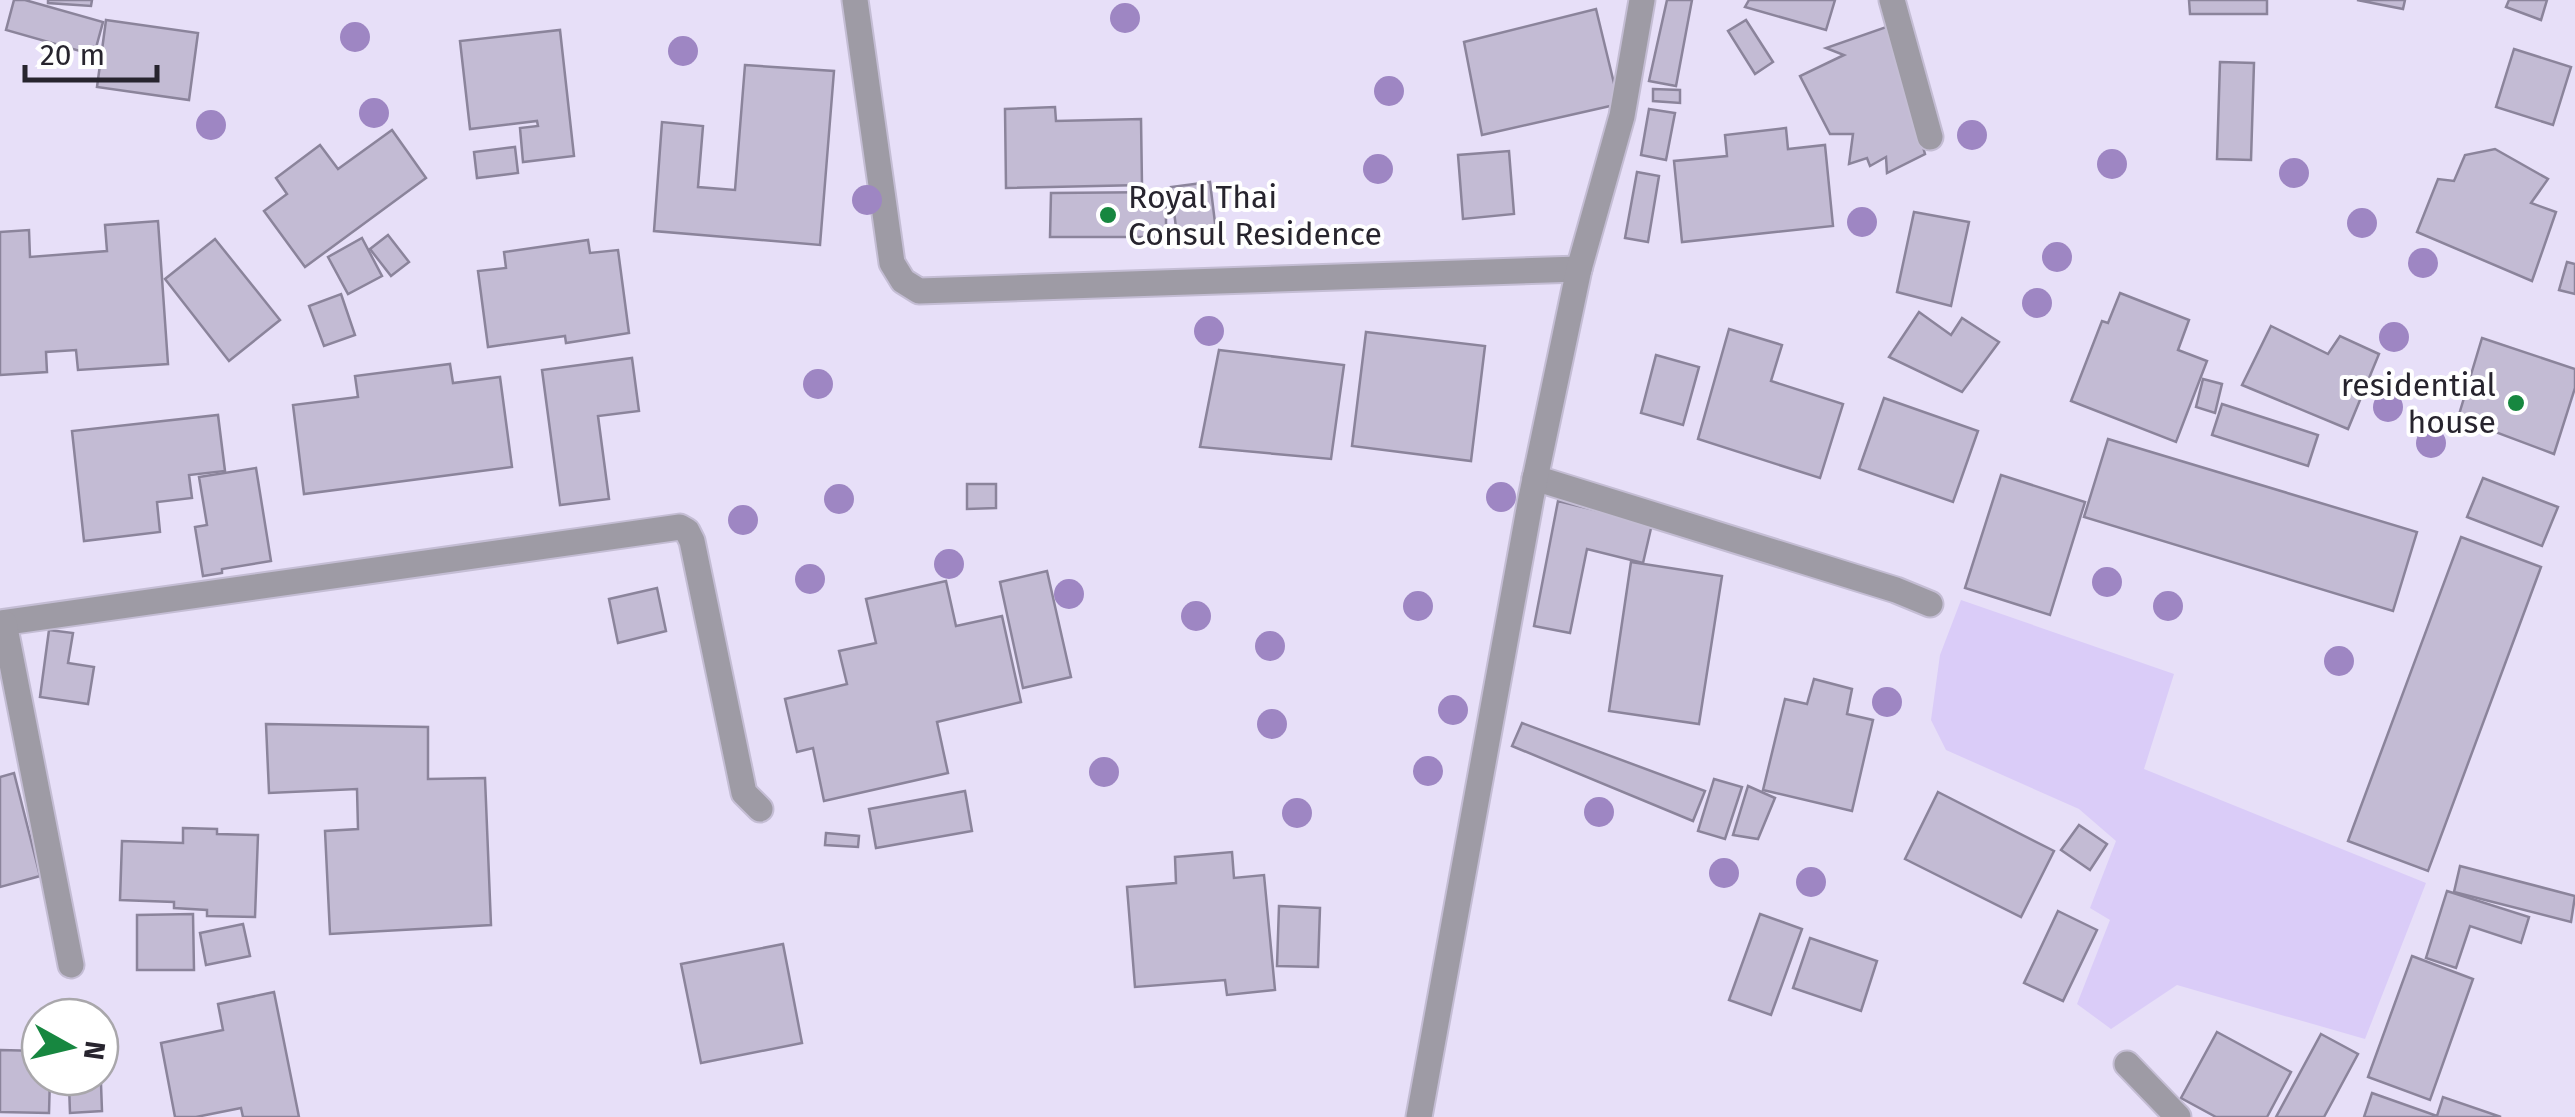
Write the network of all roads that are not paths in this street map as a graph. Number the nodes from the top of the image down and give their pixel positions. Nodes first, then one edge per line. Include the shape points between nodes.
1 (855, 0) edge
2 (1642, 0) edge
3 (1892, 0) edge
4 (1930, 137) dead end
5 (1579, 269) junction
6 (1535, 478) junction
7 (1930, 604) dead end
8 (2, 623) edge
9 (760, 809) dead end
10 (72, 965) dead end
11 (2127, 1064) dead end
12 (1419, 1117) edge
13 (2178, 1117) edge

1 - 5 street via 892,263 902,281 919,291
2 - 5 street via 1622,116
3 - 4 street
5 - 6 street
6 - 7 street
6 - 12 street
8 - 9 street via 680,527 692,541 744,793
8 - 10 street
11 - 13 street

